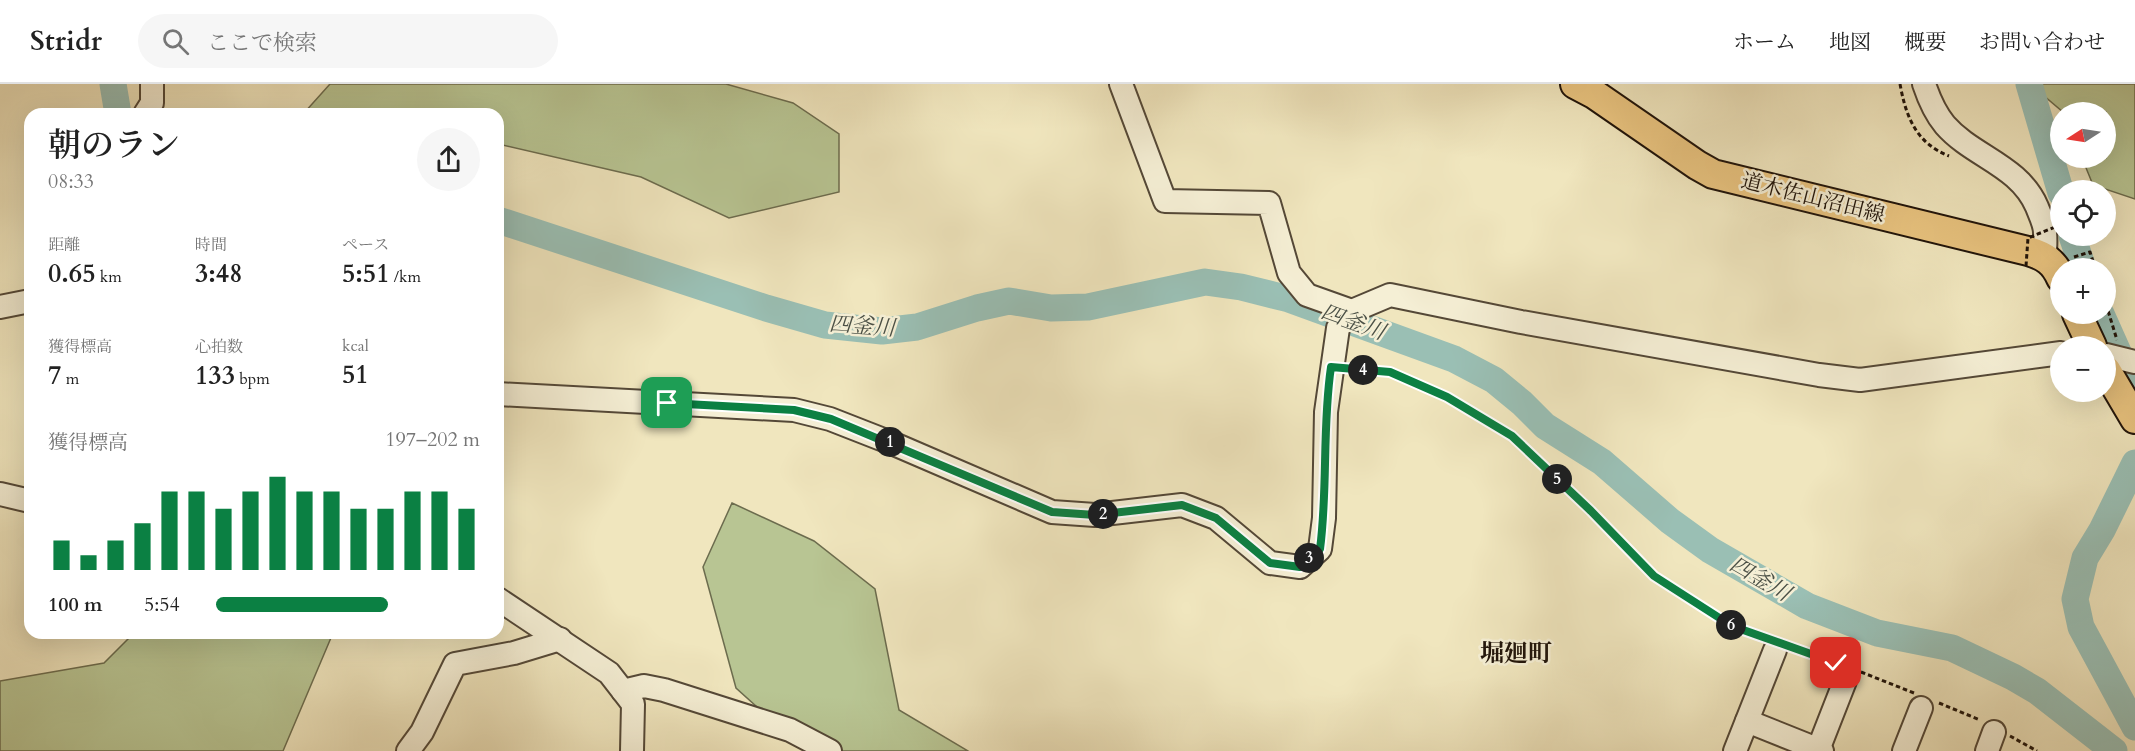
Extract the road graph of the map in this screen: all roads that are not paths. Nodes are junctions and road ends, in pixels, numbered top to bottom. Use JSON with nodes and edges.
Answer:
{"nodes":[{"id":1,"x":152,"y":84,"type":"edge"},
{"id":2,"x":1121,"y":84,"type":"edge"},
{"id":3,"x":1575,"y":84,"type":"edge"},
{"id":4,"x":1924,"y":84,"type":"edge"},
{"id":5,"x":149,"y":108,"type":"edge"},
{"id":6,"x":2050,"y":259,"type":"edge"},
{"id":7,"x":2050,"y":265,"type":"edge"},
{"id":8,"x":24,"y":302,"type":"edge"},
{"id":9,"x":0,"y":307,"type":"edge"},
{"id":10,"x":1352,"y":311,"type":"junction"},
{"id":11,"x":2050,"y":354,"type":"edge"},
{"id":12,"x":2119,"y":361,"type":"edge"},
{"id":13,"x":504,"y":394,"type":"edge"},
{"id":14,"x":2135,"y":419,"type":"edge"},
{"id":15,"x":0,"y":494,"type":"edge"},
{"id":16,"x":24,"y":500,"type":"edge"},
{"id":17,"x":504,"y":603,"type":"edge"},
{"id":18,"x":560,"y":639,"type":"junction"},
{"id":19,"x":1779,"y":645,"type":"road end"},
{"id":20,"x":1847,"y":672,"type":"road end"},
{"id":21,"x":623,"y":691,"type":"junction"},
{"id":22,"x":1923,"y":701,"type":"road end"},
{"id":23,"x":1747,"y":721,"type":"junction"},
{"id":24,"x":1820,"y":750,"type":"edge"},
{"id":25,"x":408,"y":751,"type":"edge"},
{"id":26,"x":632,"y":751,"type":"edge"},
{"id":27,"x":830,"y":751,"type":"edge"},
{"id":28,"x":1736,"y":751,"type":"edge"},
{"id":29,"x":1904,"y":751,"type":"edge"}],
"edges":[{"from":1,"to":5,"type":"street"},
{"from":2,"to":10,"type":"street"},
{"from":3,"to":7,"type":"main road","name":"道木佐山沼田線"},
{"from":4,"to":6,"type":"street"},
{"from":8,"to":9,"type":"street"},
{"from":10,"to":11,"type":"street"},
{"from":10,"to":13,"type":"street"},
{"from":12,"to":14,"type":"main road"},
{"from":15,"to":16,"type":"street"},
{"from":17,"to":18,"type":"street"},
{"from":18,"to":21,"type":"street"},
{"from":18,"to":25,"type":"street"},
{"from":19,"to":23,"type":"street"},
{"from":20,"to":24,"type":"street"},
{"from":21,"to":26,"type":"street"},
{"from":21,"to":27,"type":"street"},
{"from":22,"to":29,"type":"street"},
{"from":23,"to":24,"type":"street"},
{"from":23,"to":28,"type":"street"}]}
